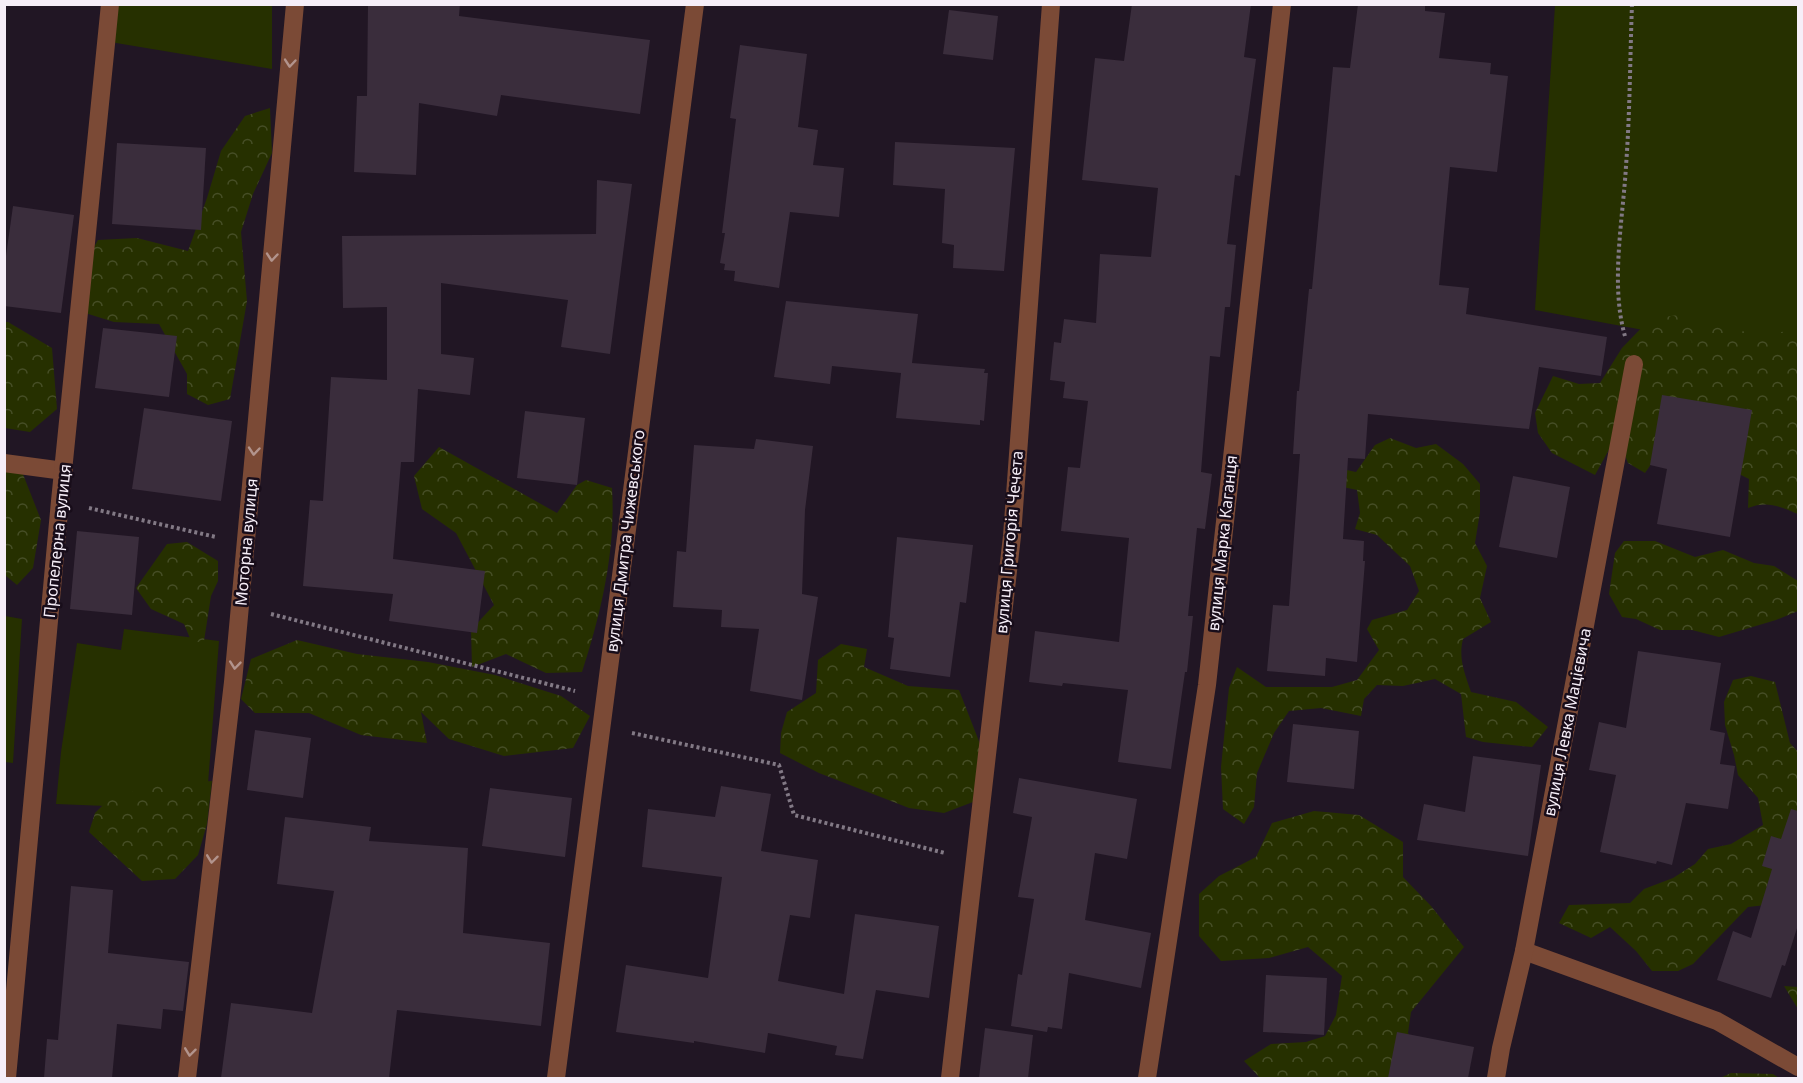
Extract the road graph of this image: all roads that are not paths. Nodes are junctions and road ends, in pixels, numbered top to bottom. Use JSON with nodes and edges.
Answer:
{"nodes":[{"id":1,"x":110,"y":4,"type":"edge"},
{"id":2,"x":295,"y":4,"type":"edge"},
{"id":3,"x":694,"y":4,"type":"edge"},
{"id":4,"x":1052,"y":4,"type":"edge"},
{"id":5,"x":1282,"y":4,"type":"edge"},
{"id":6,"x":1634,"y":364,"type":"road end"},
{"id":7,"x":4,"y":463,"type":"edge"},
{"id":8,"x":64,"y":471,"type":"junction"},
{"id":9,"x":1524,"y":951,"type":"junction"},
{"id":10,"x":1798,"y":1067,"type":"edge"},
{"id":11,"x":7,"y":1078,"type":"edge"},
{"id":12,"x":187,"y":1078,"type":"edge"},
{"id":13,"x":556,"y":1078,"type":"edge"},
{"id":14,"x":950,"y":1078,"type":"edge"},
{"id":15,"x":1147,"y":1078,"type":"edge"},
{"id":16,"x":1497,"y":1078,"type":"edge"}],
"edges":[{"from":1,"to":8,"type":"street","name":"Пропелерна вулиця"},
{"from":2,"to":12,"type":"street","name":"Моторна вулиця","one_way":true},
{"from":3,"to":13,"type":"street","name":"вулиця Дмитра Чижевського"},
{"from":4,"to":14,"type":"street","name":"вулиця Григорія Чечета"},
{"from":5,"to":15,"type":"street","name":"вулиця Марка Каганця"},
{"from":6,"to":9,"type":"street","name":"вулиця Левка Мацієвича"},
{"from":7,"to":8,"type":"street"},
{"from":8,"to":11,"type":"street","name":"Пропелерна вулиця"},
{"from":9,"to":10,"type":"street"},
{"from":9,"to":16,"type":"street","name":"вулиця Левка Мацієвича"}]}
